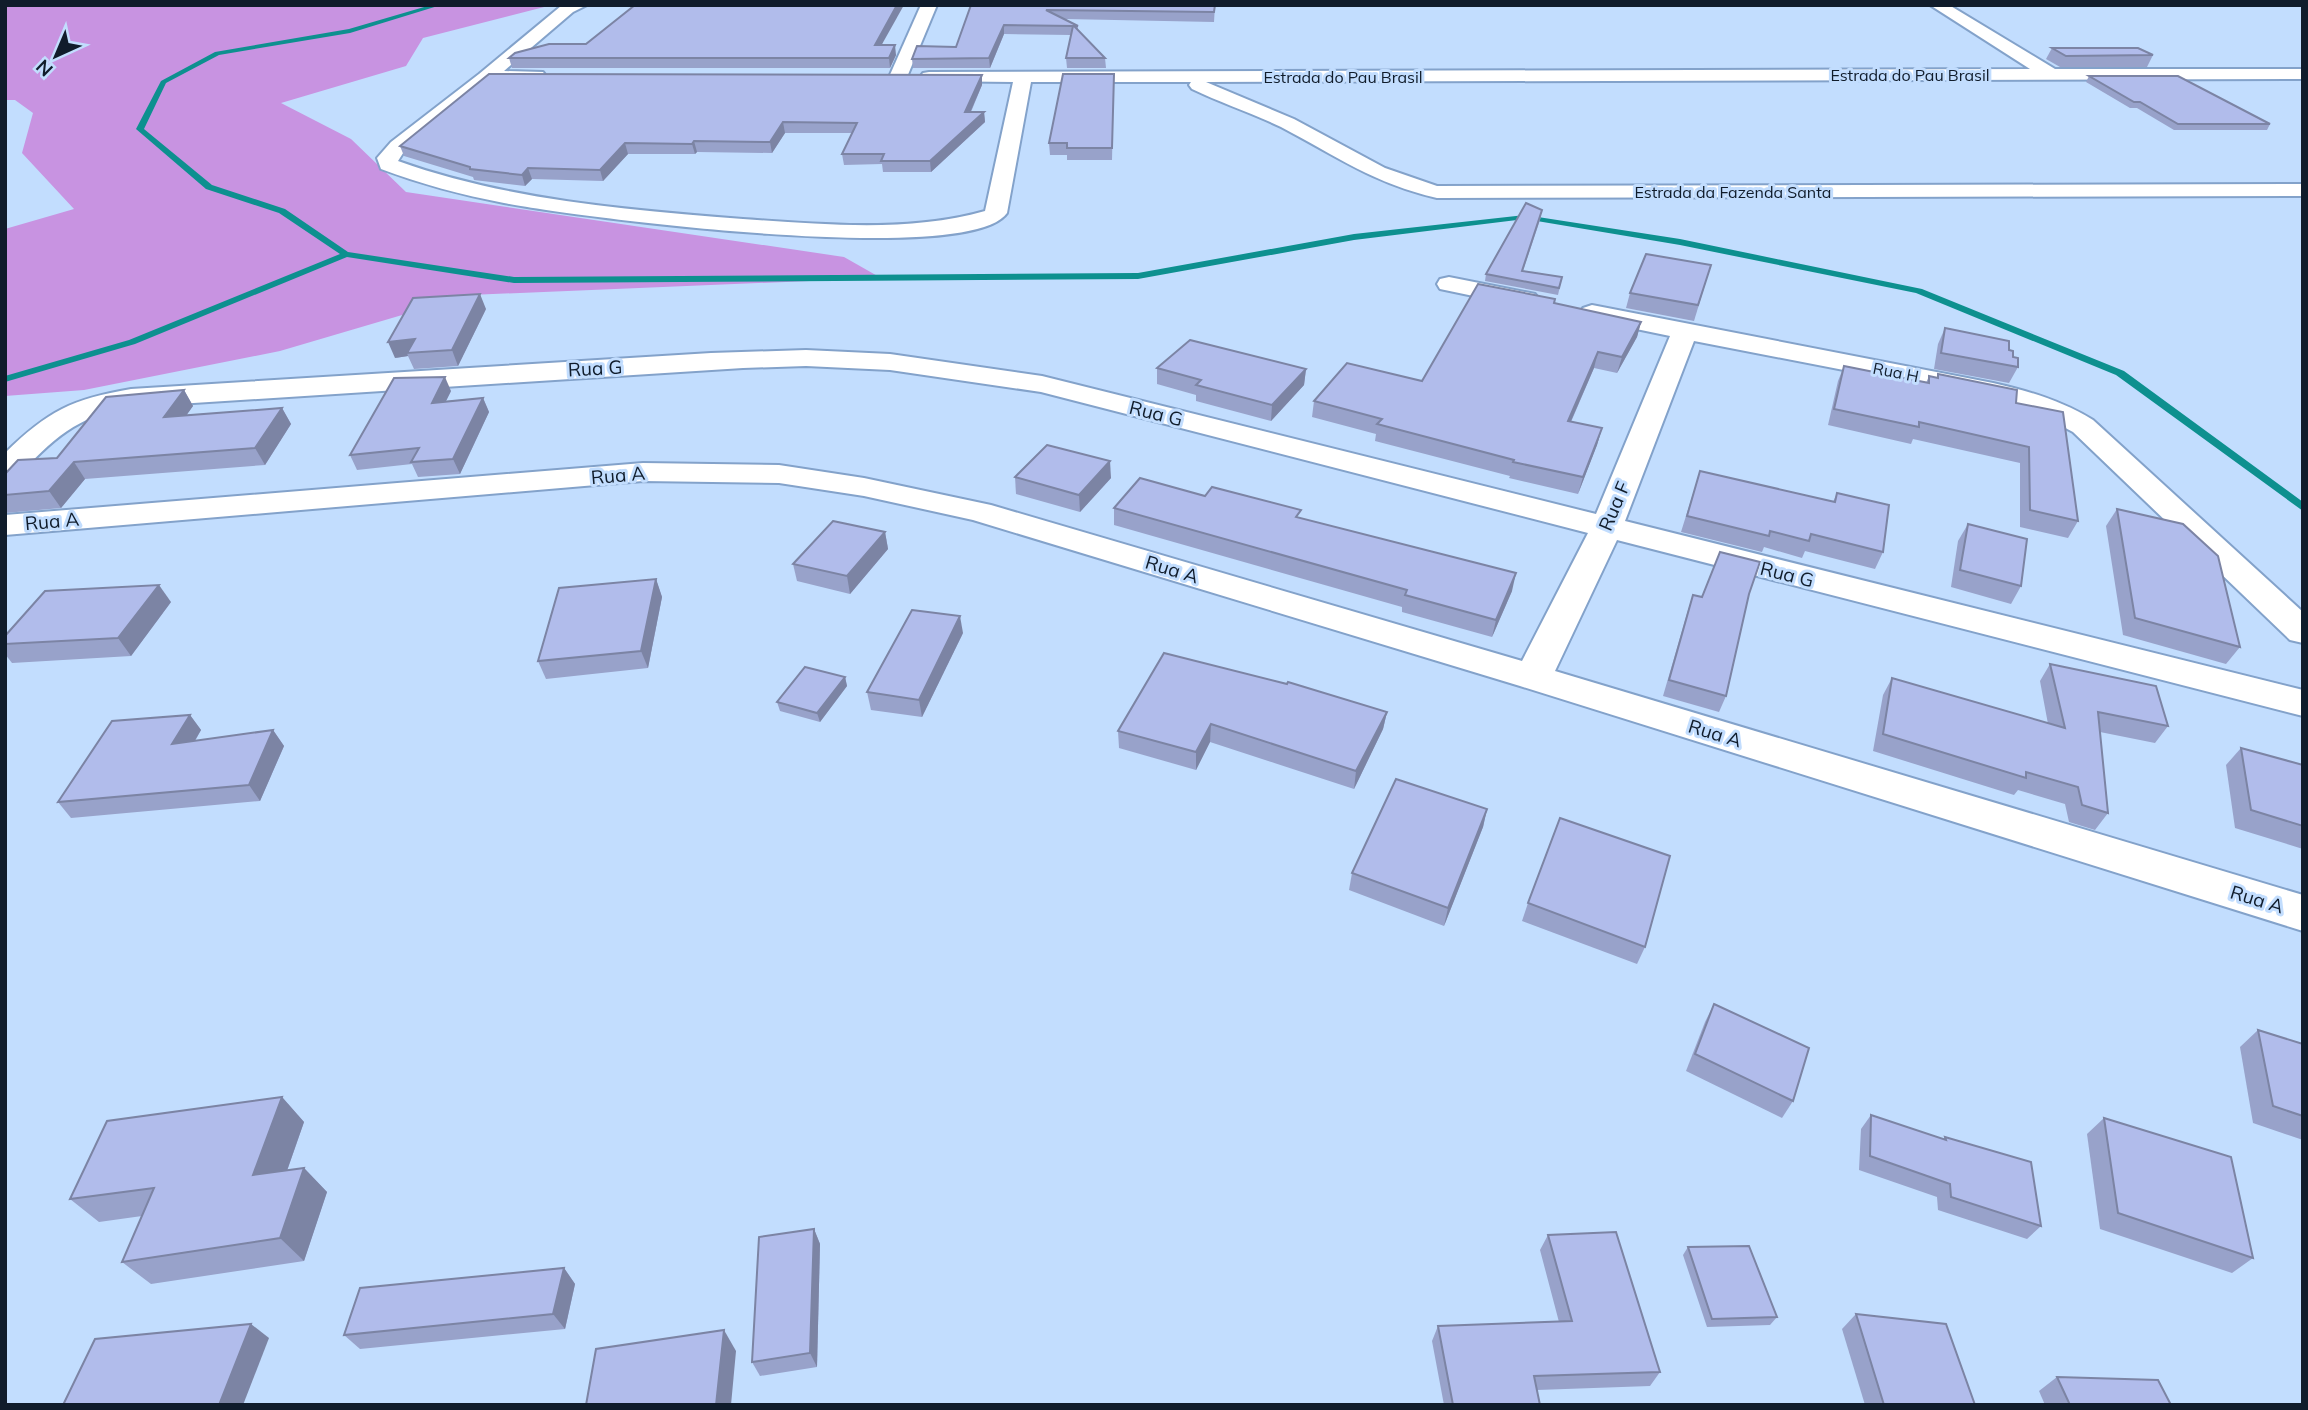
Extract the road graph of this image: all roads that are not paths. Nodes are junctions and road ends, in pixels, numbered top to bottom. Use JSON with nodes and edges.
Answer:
{"nodes":[{"id":1,"x":929,"y":5,"type":"edge"},
{"id":2,"x":1938,"y":5,"type":"edge"},
{"id":3,"x":573,"y":7,"type":"edge"},
{"id":4,"x":2050,"y":74,"type":"junction"},
{"id":5,"x":2303,"y":75,"type":"edge"},
{"id":6,"x":487,"y":76,"type":"junction"},
{"id":7,"x":556,"y":76,"type":"edge"},
{"id":8,"x":1023,"y":76,"type":"junction"},
{"id":9,"x":1199,"y":77,"type":"junction"},
{"id":10,"x":2303,"y":190,"type":"edge"},
{"id":11,"x":1449,"y":284,"type":"dead end"},
{"id":12,"x":1685,"y":331,"type":"junction"},
{"id":13,"x":5,"y":471,"type":"edge"},
{"id":14,"x":5,"y":525,"type":"edge"},
{"id":15,"x":1606,"y":529,"type":"junction"},
{"id":16,"x":2303,"y":632,"type":"edge"},
{"id":17,"x":1533,"y":677,"type":"junction"},
{"id":18,"x":2303,"y":703,"type":"edge"},
{"id":19,"x":2303,"y":913,"type":"edge"}],
"edges":[{"from":1,"to":8,"type":"street","name":"Estrada do Pau Brasil"},
{"from":2,"to":4,"type":"street"},
{"from":3,"to":6,"type":"street"},
{"from":4,"to":5,"type":"street","name":"Estrada do Pau Brasil"},
{"from":4,"to":9,"type":"street","name":"Estrada do Pau Brasil"},
{"from":6,"to":7,"type":"street"},
{"from":6,"to":8,"type":"street"},
{"from":8,"to":9,"type":"street","name":"Estrada do Pau Brasil"},
{"from":9,"to":10,"type":"street","name":"Estrada da Fazenda Santa"},
{"from":11,"to":12,"type":"street","name":"Rua H"},
{"from":12,"to":15,"type":"street","name":"Rua F"},
{"from":12,"to":16,"type":"street","name":"Rua H"},
{"from":13,"to":15,"type":"street","name":"Rua G"},
{"from":14,"to":17,"type":"street","name":"Rua A"},
{"from":15,"to":17,"type":"street","name":"Rua F"},
{"from":15,"to":18,"type":"street","name":"Rua G"},
{"from":17,"to":19,"type":"street","name":"Rua A"}]}
